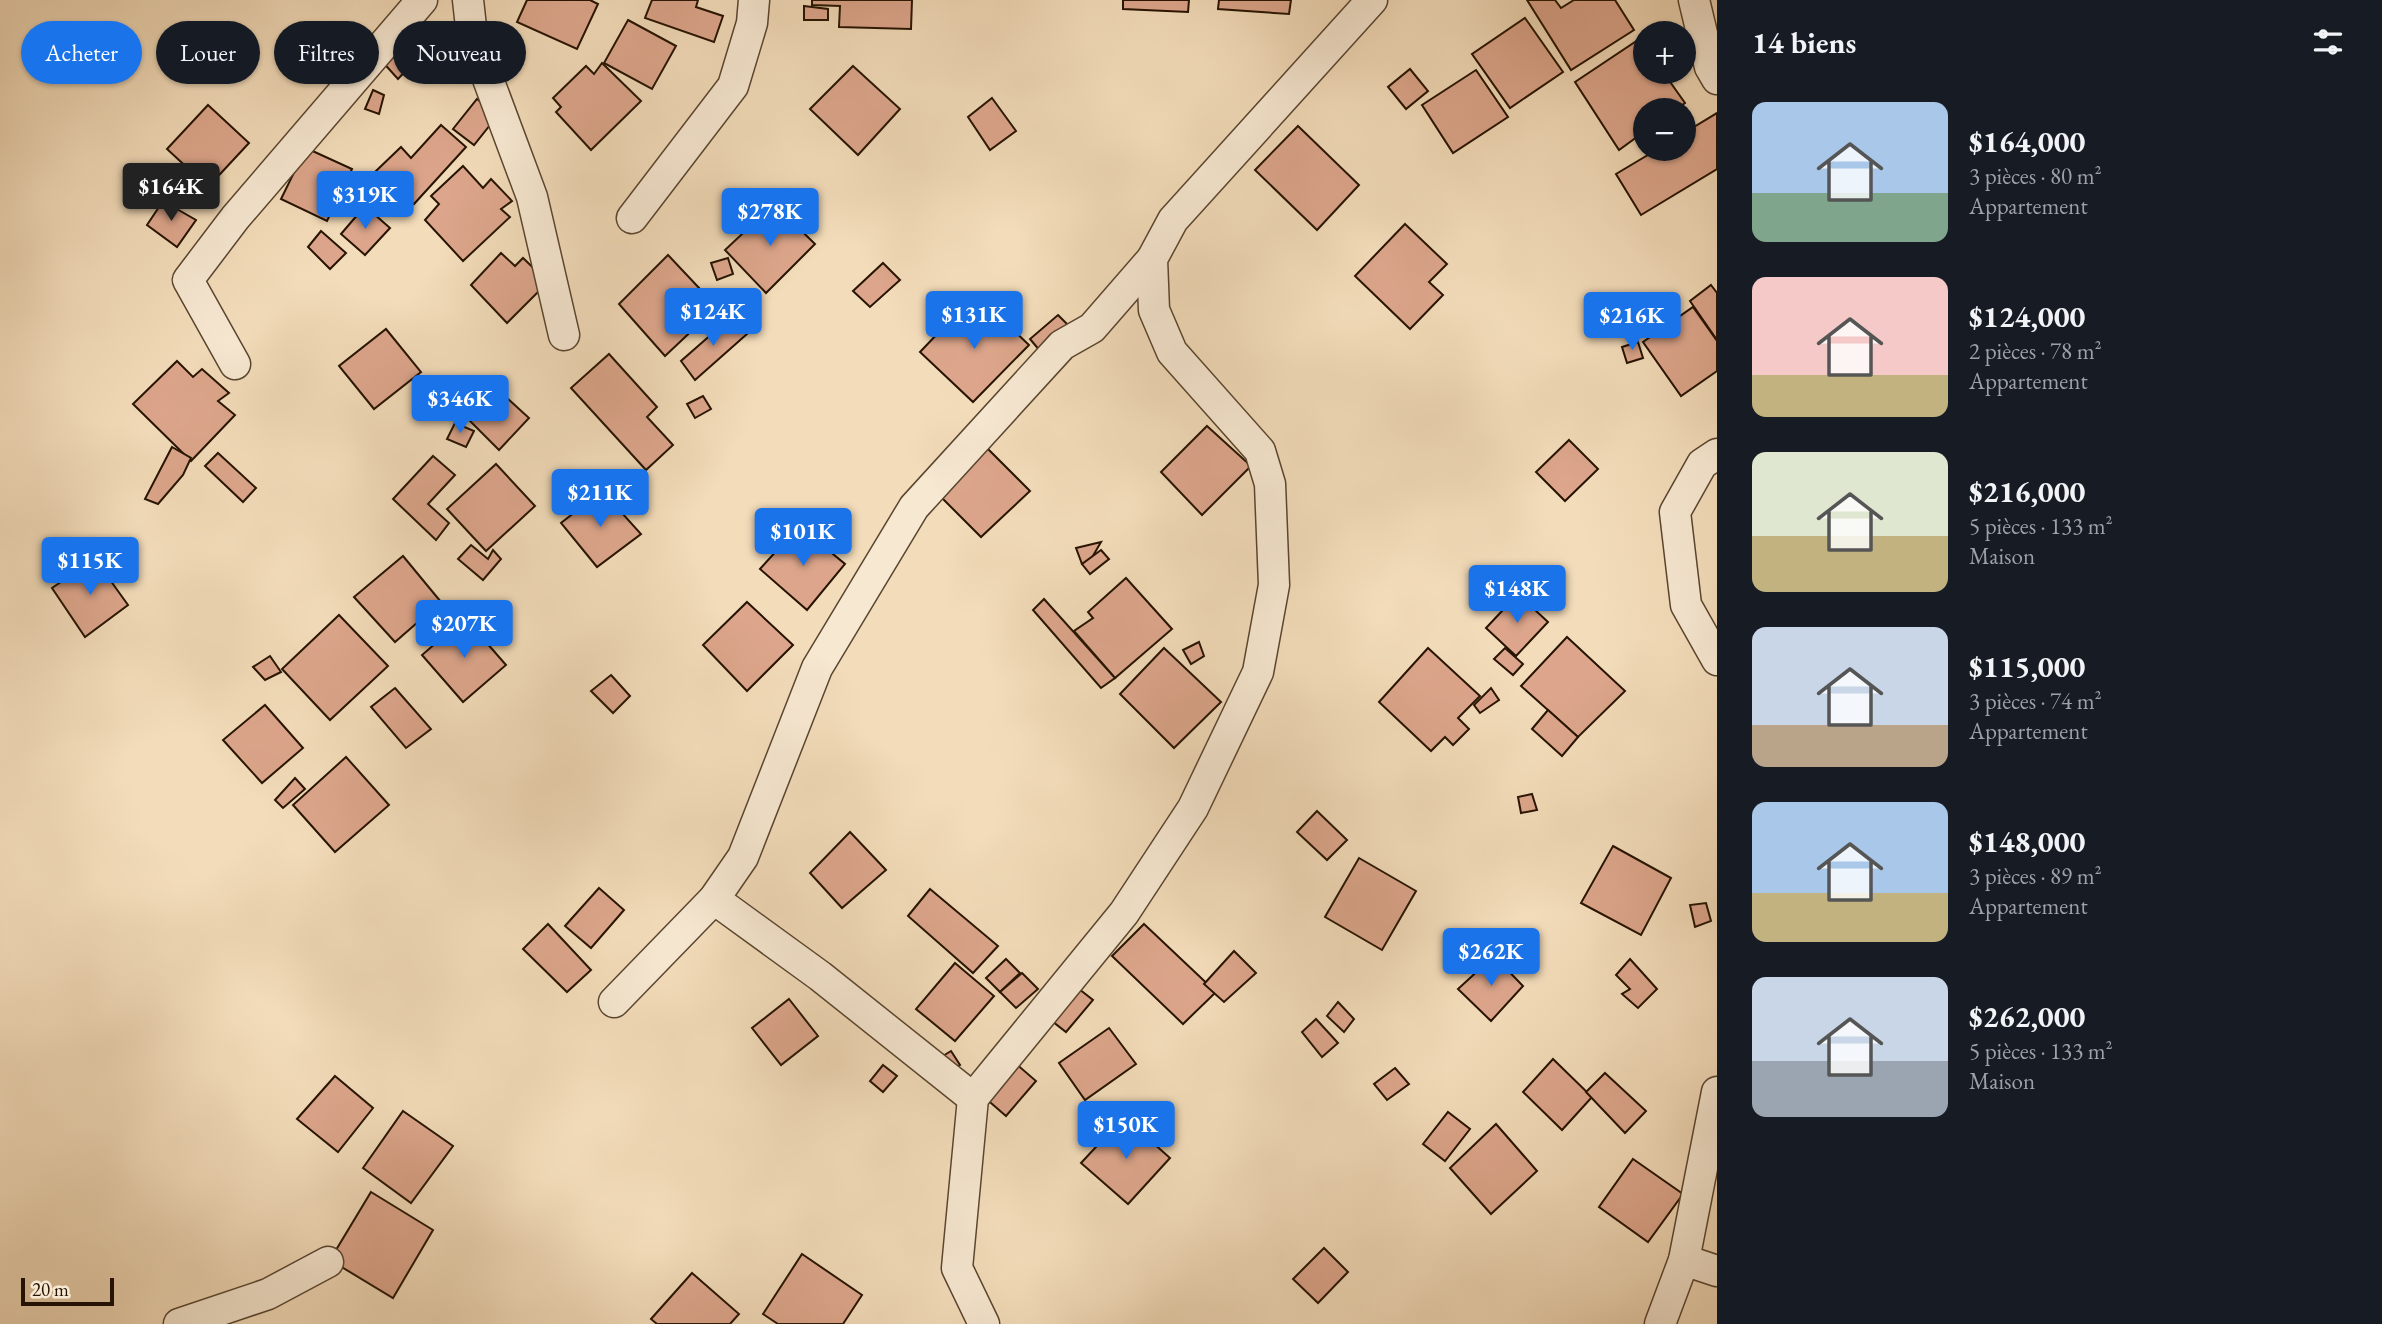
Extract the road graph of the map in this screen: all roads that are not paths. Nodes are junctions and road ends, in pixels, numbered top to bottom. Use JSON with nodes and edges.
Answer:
{"nodes":[{"id":1,"x":422,"y":0,"type":"edge"},
{"id":2,"x":468,"y":0,"type":"edge"},
{"id":3,"x":754,"y":0,"type":"edge"},
{"id":4,"x":1372,"y":0,"type":"edge"},
{"id":5,"x":1694,"y":0,"type":"edge"},
{"id":6,"x":1717,"y":79,"type":"edge"},
{"id":7,"x":632,"y":218,"type":"dead end"},
{"id":8,"x":1152,"y":259,"type":"junction"},
{"id":9,"x":564,"y":335,"type":"dead end"},
{"id":10,"x":235,"y":364,"type":"dead end"},
{"id":11,"x":1717,"y":454,"type":"edge"},
{"id":12,"x":1717,"y":660,"type":"edge"},
{"id":13,"x":714,"y":899,"type":"junction"},
{"id":14,"x":614,"y":1002,"type":"dead end"},
{"id":15,"x":1717,"y":1092,"type":"edge"},
{"id":16,"x":973,"y":1098,"type":"junction"},
{"id":17,"x":1684,"y":1260,"type":"junction"},
{"id":18,"x":328,"y":1262,"type":"dead end"},
{"id":19,"x":1717,"y":1271,"type":"edge"},
{"id":20,"x":179,"y":1324,"type":"edge"},
{"id":21,"x":984,"y":1324,"type":"edge"},
{"id":22,"x":1660,"y":1324,"type":"edge"}],
"edges":[{"from":1,"to":10,"type":"street"},
{"from":2,"to":9,"type":"street"},
{"from":3,"to":7,"type":"street"},
{"from":4,"to":8,"type":"street"},
{"from":5,"to":6,"type":"street"},
{"from":8,"to":13,"type":"street"},
{"from":8,"to":16,"type":"street"},
{"from":11,"to":12,"type":"street"},
{"from":13,"to":14,"type":"street"},
{"from":13,"to":16,"type":"street"},
{"from":15,"to":17,"type":"street"},
{"from":16,"to":21,"type":"street"},
{"from":17,"to":19,"type":"street"},
{"from":17,"to":22,"type":"street"},
{"from":18,"to":20,"type":"street"}]}
